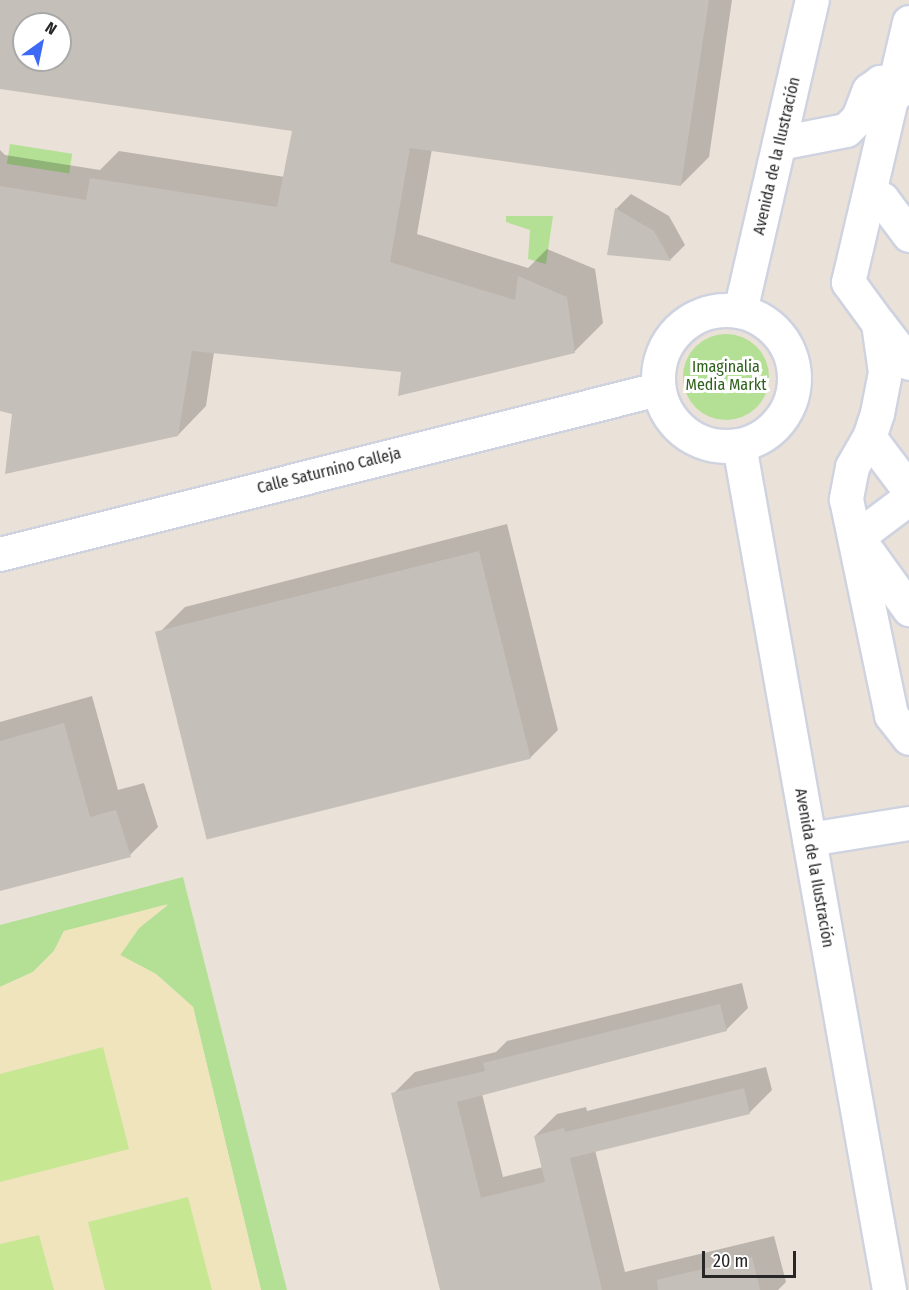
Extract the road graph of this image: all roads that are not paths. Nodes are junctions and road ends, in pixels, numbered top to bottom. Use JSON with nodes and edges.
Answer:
{"nodes":[{"id":1,"x":812,"y":0,"type":"edge"},
{"id":2,"x":909,"y":22,"type":"edge"},
{"id":3,"x":901,"y":96,"type":"edge"},
{"id":4,"x":779,"y":143,"type":"junction"},
{"id":5,"x":868,"y":194,"type":"junction"},
{"id":6,"x":909,"y":235,"type":"edge"},
{"id":7,"x":740,"y":311,"type":"junction"},
{"id":8,"x":878,"y":323,"type":"junction"},
{"id":9,"x":909,"y":363,"type":"edge"},
{"id":10,"x":658,"y":389,"type":"junction"},
{"id":11,"x":869,"y":437,"type":"junction"},
{"id":12,"x":738,"y":446,"type":"junction"},
{"id":13,"x":909,"y":490,"type":"edge"},
{"id":14,"x":909,"y":498,"type":"edge"},
{"id":15,"x":856,"y":537,"type":"junction"},
{"id":16,"x":0,"y":554,"type":"edge"},
{"id":17,"x":909,"y":609,"type":"edge"},
{"id":18,"x":909,"y":738,"type":"edge"},
{"id":19,"x":909,"y":823,"type":"edge"},
{"id":20,"x":809,"y":839,"type":"junction"},
{"id":21,"x":889,"y":1290,"type":"edge"}],
"edges":[{"from":1,"to":4,"type":"street","name":"Avenida de la Ilustración"},
{"from":2,"to":3,"type":"street"},
{"from":3,"to":4,"type":"street"},
{"from":3,"to":5,"type":"street"},
{"from":4,"to":7,"type":"street","name":"Avenida de la Ilustración"},
{"from":5,"to":6,"type":"street"},
{"from":5,"to":8,"type":"street"},
{"from":7,"to":10,"type":"street"},
{"from":7,"to":12,"type":"street"},
{"from":8,"to":9,"type":"street"},
{"from":8,"to":11,"type":"street"},
{"from":10,"to":12,"type":"street"},
{"from":10,"to":16,"type":"street","name":"Calle Saturnino Calleja"},
{"from":11,"to":13,"type":"street"},
{"from":11,"to":15,"type":"street"},
{"from":12,"to":20,"type":"street","name":"Avenida de la Ilustración"},
{"from":14,"to":15,"type":"street"},
{"from":15,"to":17,"type":"street"},
{"from":15,"to":18,"type":"street"},
{"from":19,"to":20,"type":"street"},
{"from":20,"to":21,"type":"street","name":"Avenida de la Ilustración"}]}
